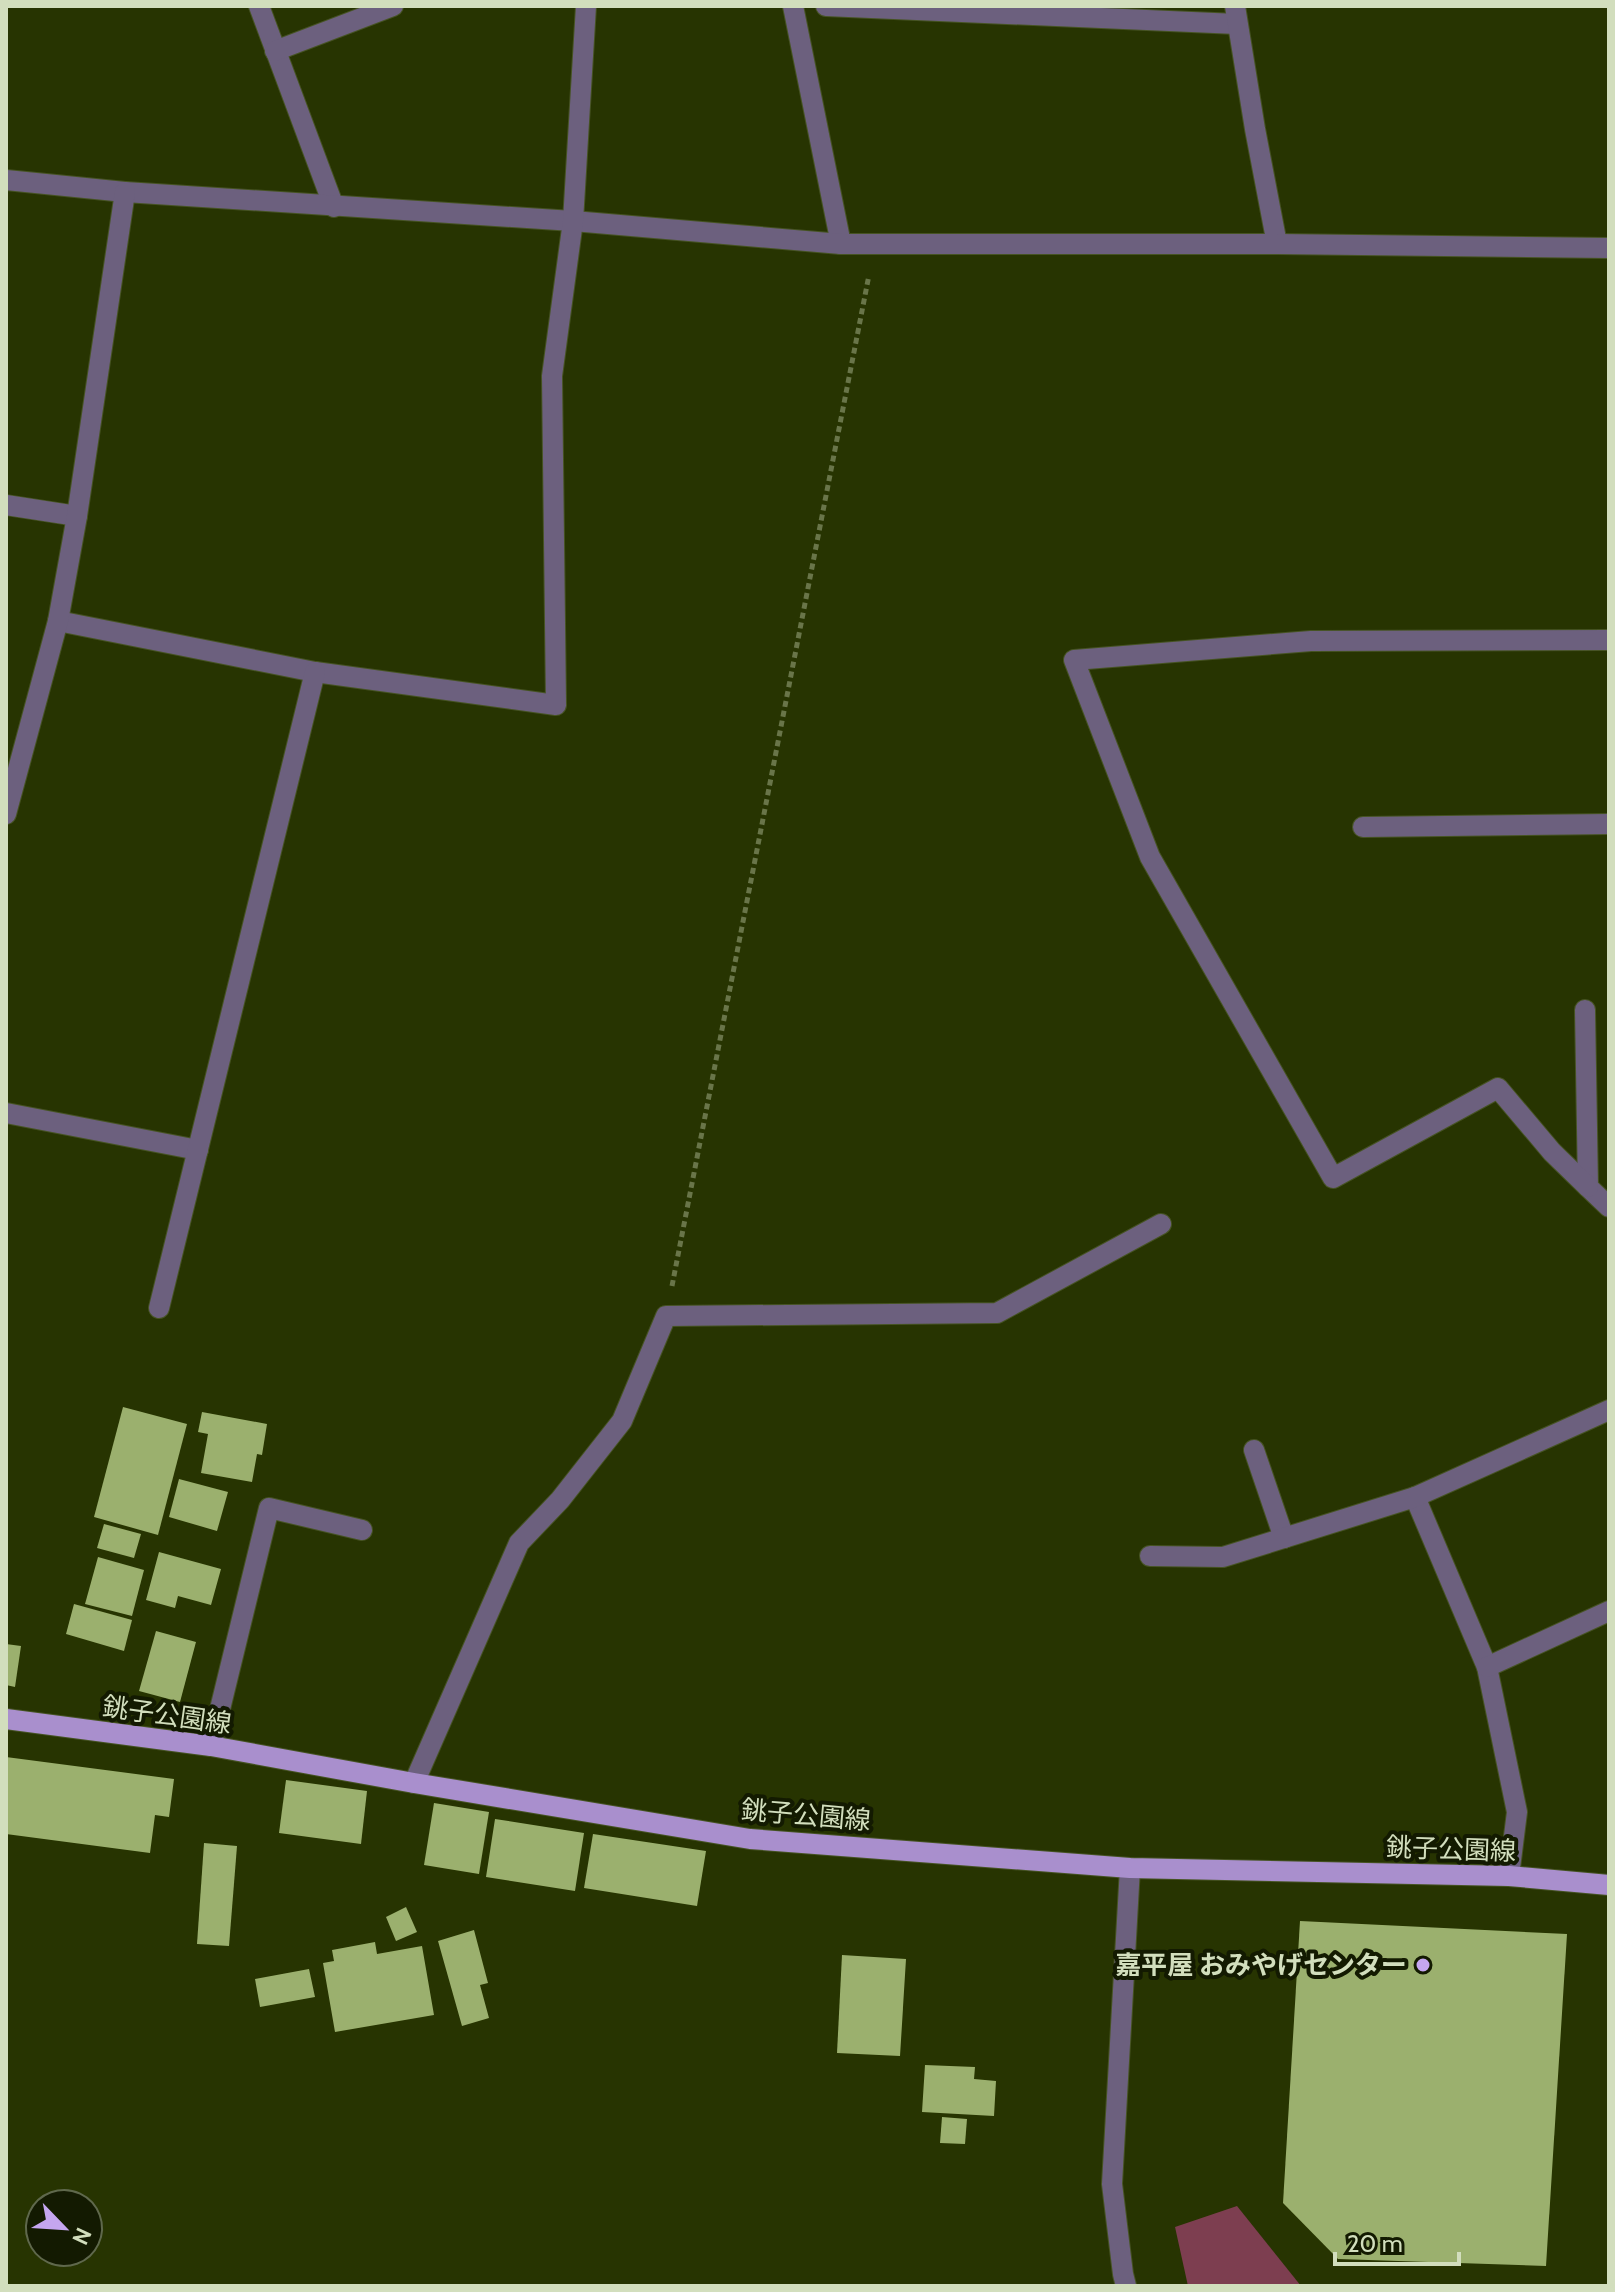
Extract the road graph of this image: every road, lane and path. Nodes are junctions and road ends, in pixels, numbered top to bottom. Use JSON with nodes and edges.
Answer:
{"nodes":[{"id":1,"x":259,"y":6,"type":"edge"},
{"id":2,"x":393,"y":6,"type":"edge"},
{"id":3,"x":586,"y":6,"type":"edge"},
{"id":4,"x":793,"y":6,"type":"edge"},
{"id":5,"x":826,"y":6,"type":"edge"},
{"id":6,"x":1236,"y":15,"type":"edge"},
{"id":7,"x":275,"y":51,"type":"junction"},
{"id":8,"x":6,"y":180,"type":"edge"},
{"id":9,"x":125,"y":192,"type":"junction"},
{"id":10,"x":334,"y":207,"type":"junction"},
{"id":11,"x":573,"y":221,"type":"junction"},
{"id":12,"x":876,"y":243,"type":"junction"},
{"id":13,"x":841,"y":244,"type":"junction"},
{"id":14,"x":1277,"y":244,"type":"junction"},
{"id":15,"x":1609,"y":248,"type":"edge"},
{"id":16,"x":6,"y":505,"type":"edge"},
{"id":17,"x":77,"y":516,"type":"junction"},
{"id":18,"x":58,"y":621,"type":"junction"},
{"id":19,"x":1609,"y":640,"type":"edge"},
{"id":20,"x":315,"y":672,"type":"junction"},
{"id":21,"x":6,"y":814,"type":"edge"},
{"id":22,"x":1609,"y":824,"type":"edge"},
{"id":23,"x":1363,"y":827,"type":"dead end"},
{"id":24,"x":1585,"y":1010,"type":"dead end"},
{"id":25,"x":6,"y":1113,"type":"edge"},
{"id":26,"x":198,"y":1150,"type":"junction"},
{"id":27,"x":1588,"y":1187,"type":"junction"},
{"id":28,"x":1609,"y":1207,"type":"edge"},
{"id":29,"x":1161,"y":1224,"type":"dead end"},
{"id":30,"x":159,"y":1308,"type":"dead end"},
{"id":31,"x":666,"y":1316,"type":"junction"},
{"id":32,"x":1609,"y":1410,"type":"edge"},
{"id":33,"x":1254,"y":1450,"type":"dead end"},
{"id":34,"x":1415,"y":1497,"type":"junction"},
{"id":35,"x":362,"y":1530,"type":"dead end"},
{"id":36,"x":1284,"y":1538,"type":"junction"},
{"id":37,"x":1150,"y":1556,"type":"dead end"},
{"id":38,"x":1609,"y":1611,"type":"edge"},
{"id":39,"x":1487,"y":1667,"type":"junction"},
{"id":40,"x":6,"y":1719,"type":"edge"},
{"id":41,"x":211,"y":1746,"type":"junction"},
{"id":42,"x":414,"y":1783,"type":"junction"},
{"id":43,"x":1130,"y":1868,"type":"junction"},
{"id":44,"x":1509,"y":1876,"type":"junction"},
{"id":45,"x":1609,"y":1885,"type":"edge"},
{"id":46,"x":1126,"y":2286,"type":"edge"}],
"edges":[{"from":1,"to":7,"type":"street"},
{"from":2,"to":7,"type":"street"},
{"from":3,"to":11,"type":"street"},
{"from":4,"to":13,"type":"street"},
{"from":5,"to":6,"type":"street"},
{"from":6,"to":14,"type":"street"},
{"from":7,"to":10,"type":"street"},
{"from":8,"to":9,"type":"street"},
{"from":9,"to":10,"type":"street"},
{"from":9,"to":17,"type":"street"},
{"from":10,"to":11,"type":"street"},
{"from":11,"to":13,"type":"street"},
{"from":11,"to":20,"type":"street"},
{"from":12,"to":13,"type":"street"},
{"from":12,"to":14,"type":"street"},
{"from":12,"to":31,"type":"path"},
{"from":14,"to":15,"type":"street"},
{"from":16,"to":17,"type":"street"},
{"from":17,"to":18,"type":"street"},
{"from":18,"to":20,"type":"street"},
{"from":18,"to":21,"type":"street"},
{"from":19,"to":27,"type":"street"},
{"from":20,"to":26,"type":"street"},
{"from":22,"to":23,"type":"street"},
{"from":24,"to":27,"type":"street"},
{"from":25,"to":26,"type":"street"},
{"from":26,"to":30,"type":"street"},
{"from":27,"to":28,"type":"street"},
{"from":29,"to":31,"type":"street"},
{"from":31,"to":42,"type":"street"},
{"from":32,"to":34,"type":"street"},
{"from":33,"to":36,"type":"street"},
{"from":34,"to":36,"type":"street"},
{"from":34,"to":39,"type":"street"},
{"from":35,"to":41,"type":"street"},
{"from":36,"to":37,"type":"street"},
{"from":38,"to":39,"type":"street"},
{"from":39,"to":44,"type":"street"},
{"from":40,"to":41,"type":"main road","name":"銚子公園線"},
{"from":41,"to":42,"type":"main road","name":"銚子公園線"},
{"from":42,"to":43,"type":"main road","name":"銚子公園線"},
{"from":43,"to":44,"type":"main road","name":"銚子公園線"},
{"from":43,"to":46,"type":"street"},
{"from":44,"to":45,"type":"main road","name":"銚子公園線"}]}
